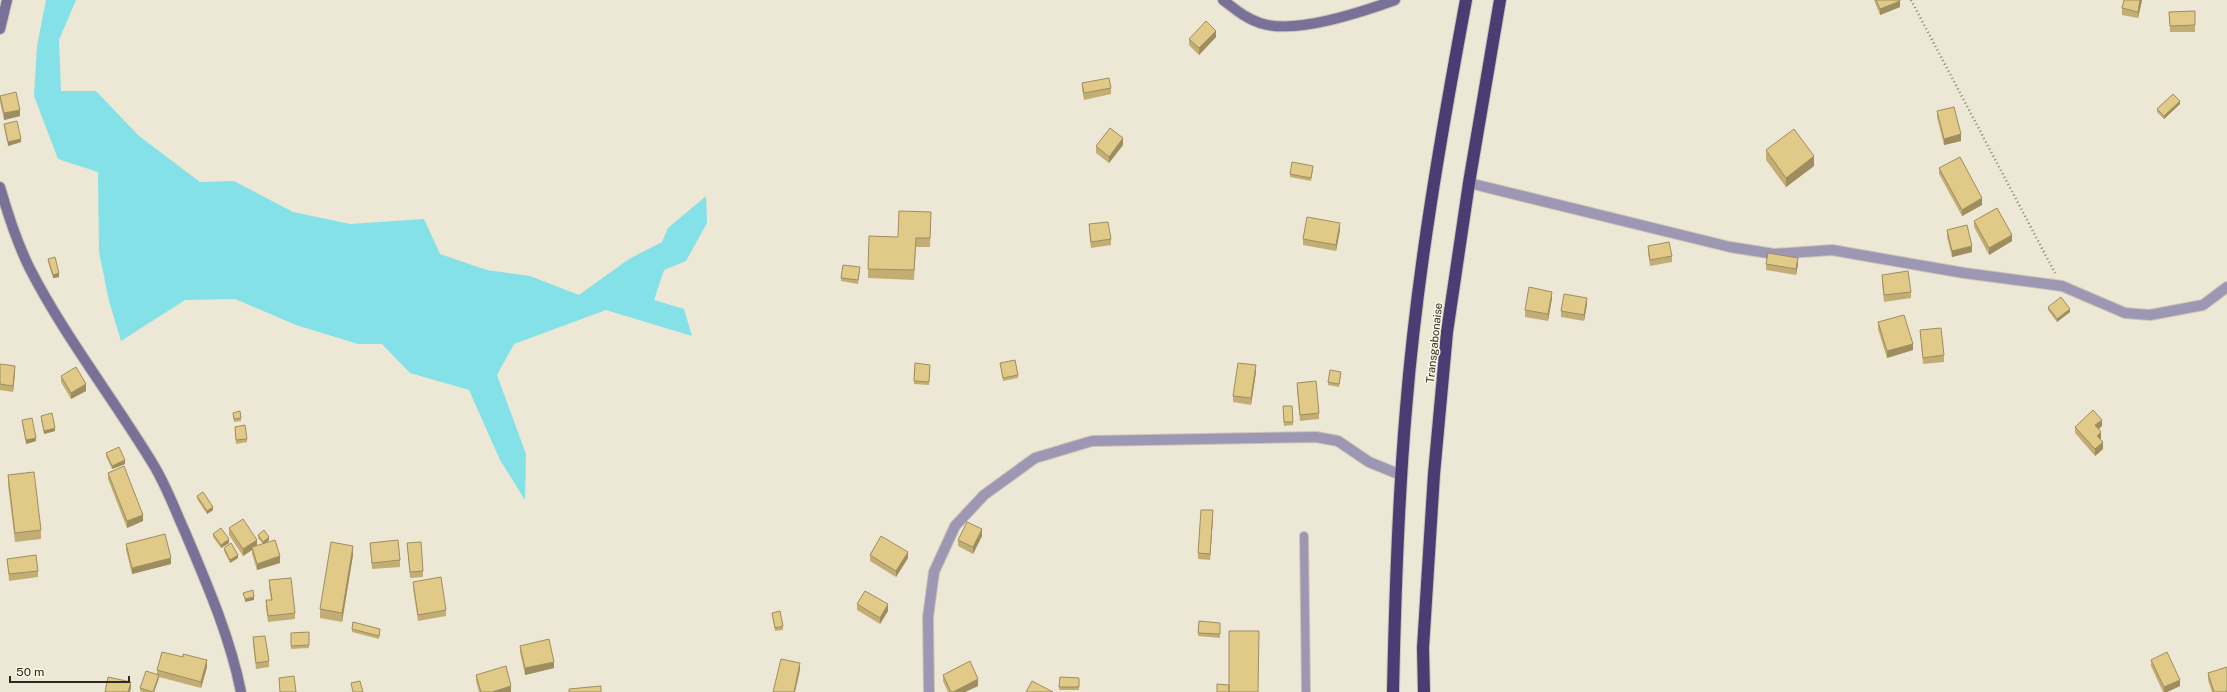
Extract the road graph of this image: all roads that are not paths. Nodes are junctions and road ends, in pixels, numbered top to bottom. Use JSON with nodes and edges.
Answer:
{"nodes":[{"id":1,"x":7,"y":0,"type":"edge"},
{"id":2,"x":1224,"y":0,"type":"edge"},
{"id":3,"x":1395,"y":0,"type":"edge"},
{"id":4,"x":1466,"y":0,"type":"edge"},
{"id":5,"x":1500,"y":0,"type":"edge"},
{"id":6,"x":0,"y":29,"type":"edge"},
{"id":7,"x":1469,"y":183,"type":"junction"},
{"id":8,"x":0,"y":187,"type":"edge"},
{"id":9,"x":2227,"y":287,"type":"edge"},
{"id":10,"x":1401,"y":475,"type":"junction"},
{"id":11,"x":1304,"y":536,"type":"dead end"},
{"id":12,"x":241,"y":692,"type":"edge"},
{"id":13,"x":929,"y":692,"type":"edge"},
{"id":14,"x":1306,"y":692,"type":"edge"},
{"id":15,"x":1393,"y":692,"type":"edge"},
{"id":16,"x":1424,"y":692,"type":"edge"}],
"edges":[{"from":1,"to":6,"type":"street"},
{"from":2,"to":3,"type":"street"},
{"from":4,"to":10,"type":"highway","name":"Transgabonaise"},
{"from":5,"to":7,"type":"highway","name":"Transgabonaise"},
{"from":7,"to":9,"type":"street"},
{"from":7,"to":16,"type":"highway","name":"Transgabonaise"},
{"from":8,"to":12,"type":"street"},
{"from":10,"to":13,"type":"street"},
{"from":10,"to":15,"type":"highway","name":"Transgabonaise"},
{"from":11,"to":14,"type":"lane"}]}
